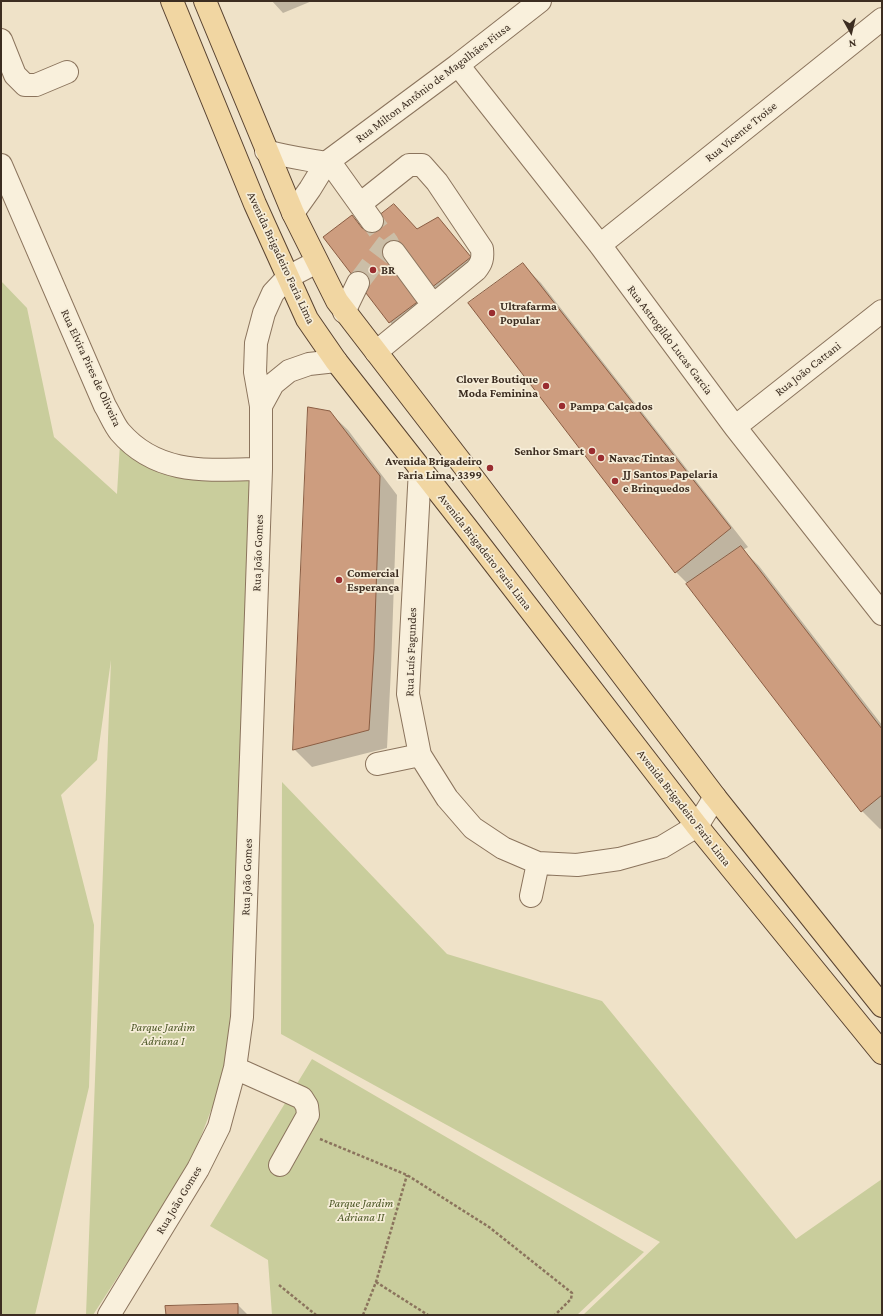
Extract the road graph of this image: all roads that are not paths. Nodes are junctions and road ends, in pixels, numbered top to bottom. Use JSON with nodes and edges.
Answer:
{"nodes":[{"id":1,"x":172,"y":1,"type":"edge"},
{"id":2,"x":205,"y":1,"type":"edge"},
{"id":3,"x":540,"y":1,"type":"edge"},
{"id":4,"x":882,"y":19,"type":"edge"},
{"id":5,"x":1,"y":40,"type":"edge"},
{"id":6,"x":458,"y":65,"type":"junction"},
{"id":7,"x":67,"y":72,"type":"dead end"},
{"id":8,"x":266,"y":151,"type":"junction"},
{"id":9,"x":327,"y":162,"type":"junction"},
{"id":10,"x":1,"y":165,"type":"edge"},
{"id":11,"x":292,"y":213,"type":"junction"},
{"id":12,"x":600,"y":245,"type":"junction"},
{"id":13,"x":394,"y":252,"type":"dead end"},
{"id":14,"x":316,"y":262,"type":"junction"},
{"id":15,"x":288,"y":277,"type":"junction"},
{"id":16,"x":358,"y":283,"type":"tunnel mouth"},
{"id":17,"x":434,"y":305,"type":"junction"},
{"id":18,"x":882,"y":311,"type":"edge"},
{"id":19,"x":344,"y":312,"type":"junction"},
{"id":20,"x":376,"y":352,"type":"junction"},
{"id":21,"x":336,"y":361,"type":"junction"},
{"id":22,"x":262,"y":406,"type":"junction"},
{"id":23,"x":735,"y":427,"type":"junction"},
{"id":24,"x":261,"y":469,"type":"junction"},
{"id":25,"x":420,"y":469,"type":"junction"},
{"id":26,"x":875,"y":591,"type":"edge"},
{"id":27,"x":882,"y":614,"type":"edge"},
{"id":28,"x":420,"y":755,"type":"junction"},
{"id":29,"x":377,"y":764,"type":"dead end"},
{"id":30,"x":715,"y":797,"type":"junction"},
{"id":31,"x":697,"y":826,"type":"junction"},
{"id":32,"x":538,"y":863,"type":"junction"},
{"id":33,"x":531,"y":896,"type":"dead end"},
{"id":34,"x":882,"y":1006,"type":"edge"},
{"id":35,"x":882,"y":1053,"type":"edge"},
{"id":36,"x":235,"y":1068,"type":"junction"},
{"id":37,"x":280,"y":1165,"type":"dead end"},
{"id":38,"x":109,"y":1315,"type":"edge"}],
"edges":[{"from":1,"to":15,"type":"main road","name":"Avenida Brigadeiro Faria Lima"},
{"from":2,"to":8,"type":"main road"},
{"from":3,"to":6,"type":"street","name":"Rua Milton Antônio de Magalhães Fiusa"},
{"from":4,"to":12,"type":"street","name":"Rua Vicente Troise"},
{"from":5,"to":7,"type":"street"},
{"from":6,"to":9,"type":"street","name":"Rua Milton Antônio de Magalhães Fiusa"},
{"from":6,"to":12,"type":"street","name":"Rua Astrogildo Lucas Garcia"},
{"from":8,"to":9,"type":"street"},
{"from":8,"to":11,"type":"main road"},
{"from":9,"to":11,"type":"street","name":"Rua Milton Antônio de Magalhães Fiusa"},
{"from":9,"to":17,"type":"street"},
{"from":10,"to":24,"type":"street","name":"Rua Elvira Pires de Oliveira"},
{"from":11,"to":14,"type":"main road"},
{"from":12,"to":23,"type":"street","name":"Rua Astrogildo Lucas Garcia"},
{"from":13,"to":17,"type":"street"},
{"from":14,"to":15,"type":"street","name":"Rua João Gomes"},
{"from":14,"to":19,"type":"main road"},
{"from":15,"to":21,"type":"main road","name":"Avenida Brigadeiro Faria Lima"},
{"from":15,"to":22,"type":"street","name":"Rua João Gomes"},
{"from":16,"to":19,"type":"street"},
{"from":17,"to":20,"type":"street"},
{"from":18,"to":23,"type":"street","name":"Rua João Cattani"},
{"from":19,"to":20,"type":"main road"},
{"from":20,"to":30,"type":"main road"},
{"from":21,"to":22,"type":"street","name":"Rua João Gomes"},
{"from":21,"to":25,"type":"main road","name":"Avenida Brigadeiro Faria Lima"},
{"from":22,"to":24,"type":"street","name":"Rua João Gomes"},
{"from":23,"to":26,"type":"street","name":"Rua Astrogildo Lucas Garcia"},
{"from":24,"to":36,"type":"street","name":"Rua João Gomes"},
{"from":25,"to":28,"type":"street","name":"Rua Luís Fagundes"},
{"from":25,"to":31,"type":"main road","name":"Avenida Brigadeiro Faria Lima"},
{"from":26,"to":27,"type":"street","name":"Rua Astrogildo Lucas Garcia"},
{"from":28,"to":29,"type":"street"},
{"from":28,"to":32,"type":"street","name":"Rua Luís Fagundes"},
{"from":30,"to":31,"type":"street","name":"Rua Luís Fagundes"},
{"from":30,"to":34,"type":"main road"},
{"from":31,"to":32,"type":"street","name":"Rua Luís Fagundes"},
{"from":31,"to":35,"type":"main road","name":"Avenida Brigadeiro Faria Lima"},
{"from":32,"to":33,"type":"street"},
{"from":36,"to":37,"type":"street"},
{"from":36,"to":38,"type":"street","name":"Rua João Gomes"}]}
